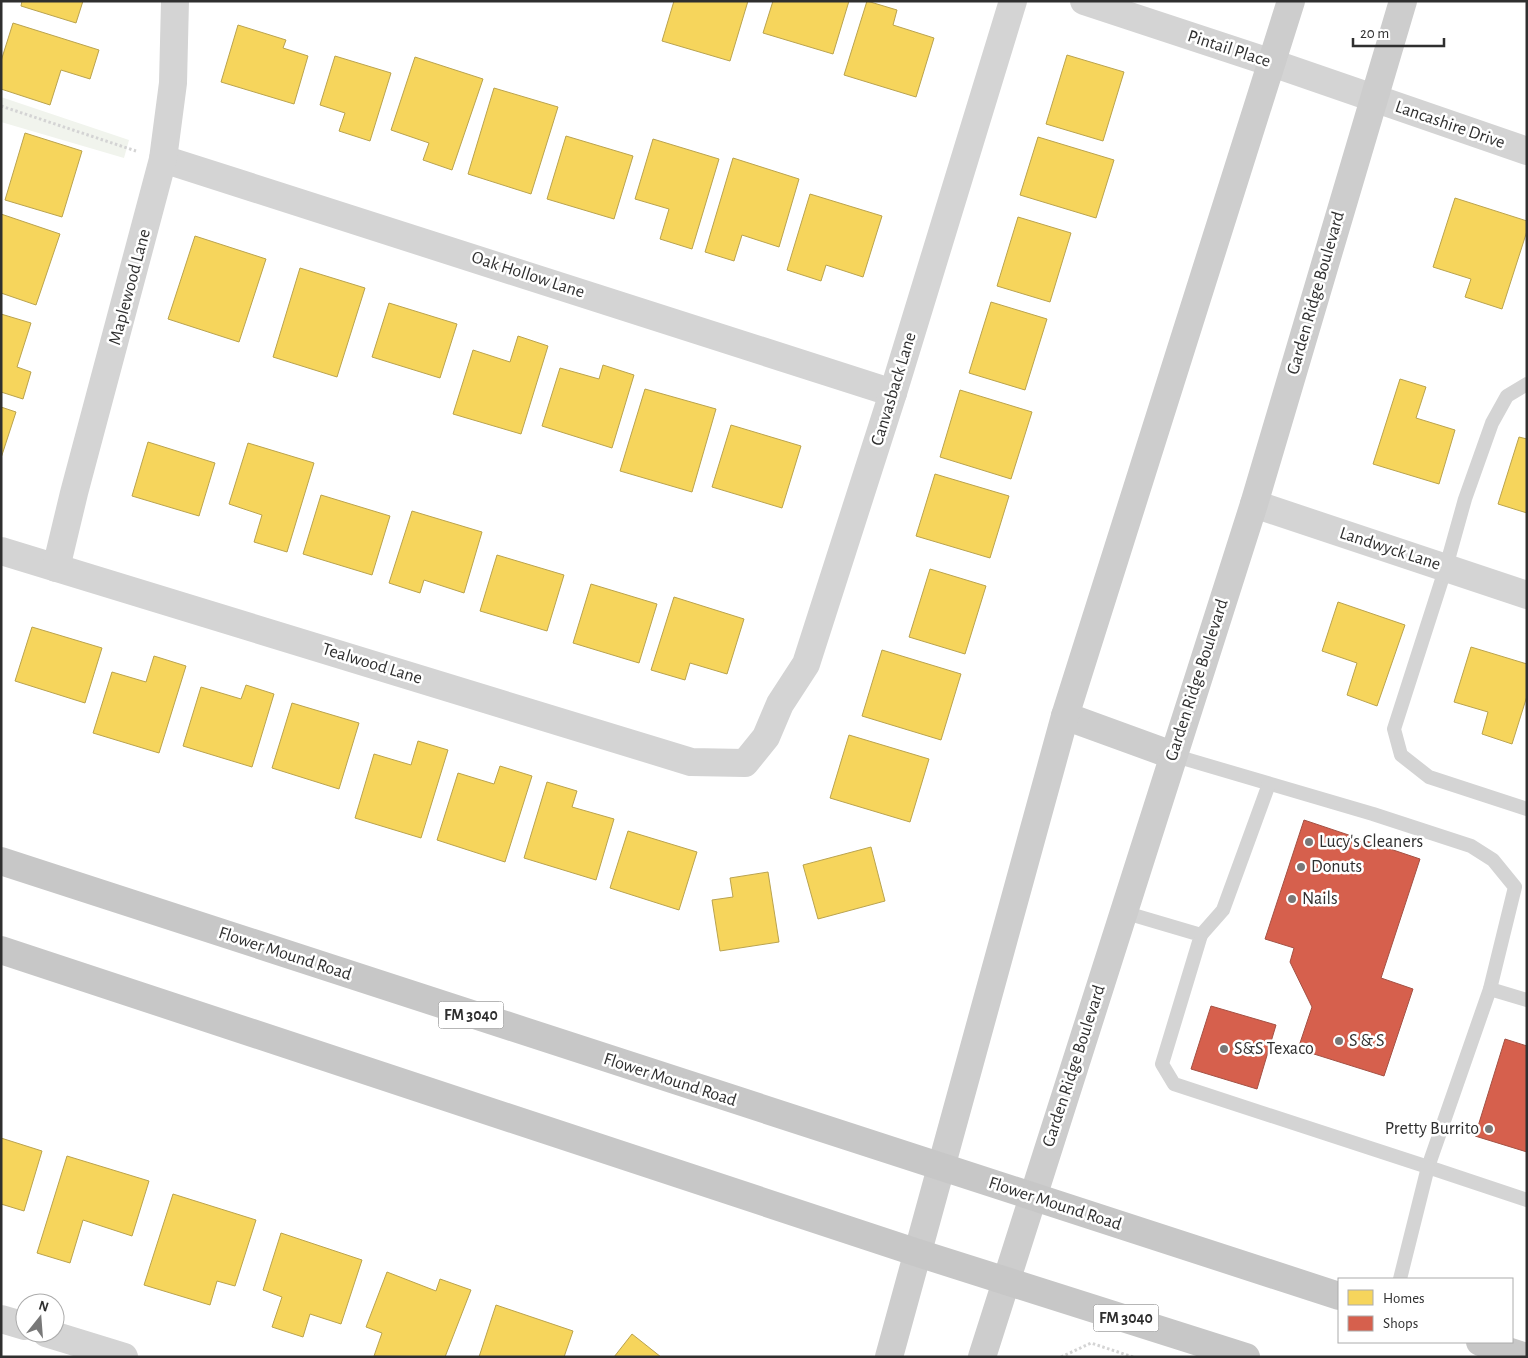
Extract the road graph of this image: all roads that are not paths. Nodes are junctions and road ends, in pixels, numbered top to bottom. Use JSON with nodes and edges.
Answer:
{"nodes":[{"id":1,"x":175,"y":1,"type":"edge"},
{"id":2,"x":1013,"y":1,"type":"edge"},
{"id":3,"x":1084,"y":1,"type":"edge"},
{"id":4,"x":1291,"y":1,"type":"edge"},
{"id":5,"x":1402,"y":1,"type":"edge"},
{"id":6,"x":1272,"y":62,"type":"junction"},
{"id":7,"x":1373,"y":99,"type":"junction"},
{"id":8,"x":1527,"y":151,"type":"edge"},
{"id":9,"x":163,"y":159,"type":"junction"},
{"id":10,"x":1527,"y":384,"type":"edge"},
{"id":11,"x":893,"y":393,"type":"junction"},
{"id":12,"x":1254,"y":504,"type":"junction"},
{"id":13,"x":1,"y":551,"type":"edge"},
{"id":14,"x":56,"y":568,"type":"junction"},
{"id":15,"x":1446,"y":568,"type":"junction"},
{"id":16,"x":1527,"y":594,"type":"edge"},
{"id":17,"x":1065,"y":716,"type":"junction"},
{"id":18,"x":1172,"y":755,"type":"junction"},
{"id":19,"x":744,"y":762,"type":"joint"},
{"id":20,"x":1269,"y":784,"type":"junction"},
{"id":21,"x":1527,"y":809,"type":"edge"},
{"id":22,"x":1,"y":861,"type":"edge"},
{"id":23,"x":1521,"y":889,"type":"edge"},
{"id":24,"x":1123,"y":912,"type":"junction"},
{"id":25,"x":1202,"y":935,"type":"junction"},
{"id":26,"x":1,"y":950,"type":"edge"},
{"id":27,"x":1490,"y":989,"type":"junction"},
{"id":28,"x":1527,"y":1000,"type":"edge"},
{"id":29,"x":1428,"y":1167,"type":"junction"},
{"id":30,"x":941,"y":1168,"type":"junction"},
{"id":31,"x":1033,"y":1197,"type":"junction"},
{"id":32,"x":1527,"y":1200,"type":"edge"},
{"id":33,"x":918,"y":1253,"type":"junction"},
{"id":34,"x":1400,"y":1278,"type":"edge"},
{"id":35,"x":1006,"y":1280,"type":"junction"},
{"id":36,"x":1338,"y":1296,"type":"edge"},
{"id":37,"x":1,"y":1319,"type":"edge"},
{"id":38,"x":15,"y":1323,"type":"edge"},
{"id":39,"x":65,"y":1339,"type":"edge"},
{"id":40,"x":1483,"y":1343,"type":"edge"},
{"id":41,"x":124,"y":1357,"type":"edge"},
{"id":42,"x":889,"y":1357,"type":"edge"},
{"id":43,"x":982,"y":1357,"type":"edge"},
{"id":44,"x":1246,"y":1357,"type":"edge"},
{"id":45,"x":1526,"y":1357,"type":"edge"}],
"edges":[{"from":1,"to":9,"type":"street","name":"Maplewood Lane"},
{"from":2,"to":11,"type":"street","name":"Canvasback Lane"},
{"from":3,"to":6,"type":"street","name":"Pintail Place"},
{"from":4,"to":6,"type":"main road"},
{"from":5,"to":7,"type":"main road","name":"Garden Ridge Boulevard"},
{"from":6,"to":7,"type":"street","name":"Pintail Place"},
{"from":6,"to":17,"type":"main road"},
{"from":7,"to":8,"type":"street","name":"Lancashire Drive"},
{"from":7,"to":12,"type":"main road","name":"Garden Ridge Boulevard"},
{"from":9,"to":11,"type":"street","name":"Oak Hollow Lane"},
{"from":9,"to":14,"type":"street","name":"Maplewood Lane"},
{"from":10,"to":15,"type":"lane"},
{"from":11,"to":19,"type":"street","name":"Canvasback Lane"},
{"from":12,"to":15,"type":"street","name":"Landwyck Lane"},
{"from":12,"to":18,"type":"main road","name":"Garden Ridge Boulevard"},
{"from":13,"to":14,"type":"street","name":"Tealwood Lane"},
{"from":14,"to":19,"type":"street","name":"Tealwood Lane"},
{"from":15,"to":16,"type":"street","name":"Landwyck Lane"},
{"from":15,"to":21,"type":"lane"},
{"from":17,"to":18,"type":"main road"},
{"from":17,"to":30,"type":"main road"},
{"from":18,"to":20,"type":"lane"},
{"from":18,"to":24,"type":"main road","name":"Garden Ridge Boulevard"},
{"from":20,"to":23,"type":"lane"},
{"from":20,"to":25,"type":"lane"},
{"from":22,"to":30,"type":"main road","name":"Flower Mound Road","number":"FM 3040"},
{"from":23,"to":27,"type":"lane"},
{"from":24,"to":25,"type":"lane"},
{"from":24,"to":31,"type":"main road","name":"Garden Ridge Boulevard"},
{"from":25,"to":29,"type":"lane"},
{"from":26,"to":33,"type":"main road","number":"FM 3040"},
{"from":27,"to":28,"type":"lane"},
{"from":27,"to":29,"type":"lane"},
{"from":29,"to":32,"type":"lane"},
{"from":29,"to":34,"type":"lane"},
{"from":30,"to":31,"type":"main road","name":"Flower Mound Road","number":"FM 3040"},
{"from":30,"to":33,"type":"main road"},
{"from":31,"to":35,"type":"main road","name":"Garden Ridge Boulevard"},
{"from":31,"to":36,"type":"main road","name":"Flower Mound Road","number":"FM 3040"},
{"from":33,"to":35,"type":"main road","number":"FM 3040"},
{"from":33,"to":42,"type":"main road"},
{"from":35,"to":43,"type":"main road","name":"Garden Ridge Boulevard"},
{"from":35,"to":44,"type":"main road","number":"FM 3040"},
{"from":37,"to":38,"type":"street"},
{"from":39,"to":41,"type":"street"},
{"from":40,"to":45,"type":"main road"}]}
